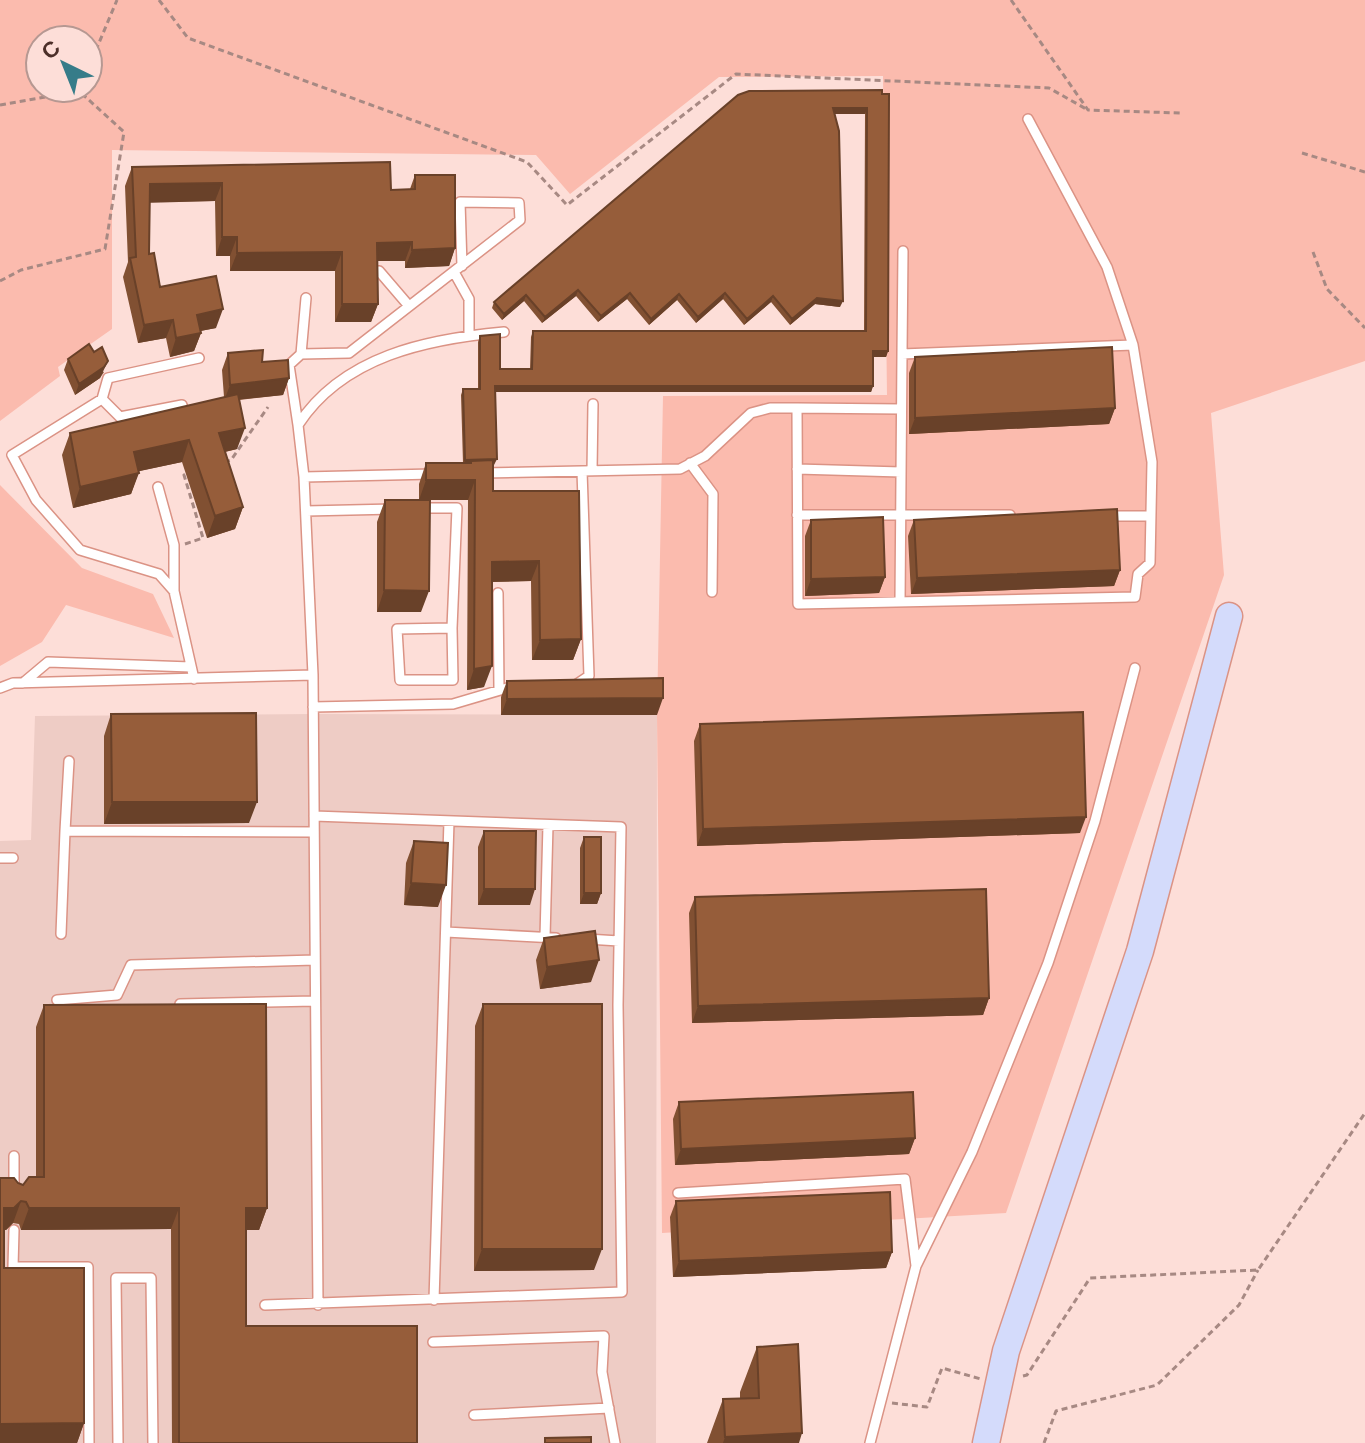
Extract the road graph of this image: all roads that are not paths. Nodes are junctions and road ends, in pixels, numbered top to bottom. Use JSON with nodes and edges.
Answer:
{"nodes":[{"id":1,"x":1028,"y":119,"type":"dead end"},
{"id":2,"x":903,"y":251,"type":"dead end"},
{"id":3,"x":458,"y":269,"type":"junction"},
{"id":4,"x":379,"y":271,"type":"edge"},
{"id":5,"x":306,"y":298,"type":"dead end"},
{"id":6,"x":409,"y":306,"type":"junction"},
{"id":7,"x":504,"y":332,"type":"dead end"},
{"id":8,"x":469,"y":336,"type":"junction"},
{"id":9,"x":1133,"y":345,"type":"junction"},
{"id":10,"x":301,"y":354,"type":"junction"},
{"id":11,"x":902,"y":354,"type":"junction"},
{"id":12,"x":199,"y":358,"type":"dead end"},
{"id":13,"x":102,"y":399,"type":"junction"},
{"id":14,"x":593,"y":404,"type":"dead end"},
{"id":15,"x":182,"y":405,"type":"edge"},
{"id":16,"x":797,"y":408,"type":"junction"},
{"id":17,"x":901,"y":409,"type":"junction"},
{"id":18,"x":298,"y":425,"type":"junction"},
{"id":19,"x":690,"y":463,"type":"junction"},
{"id":20,"x":797,"y":469,"type":"junction"},
{"id":21,"x":587,"y":471,"type":"junction"},
{"id":22,"x":901,"y":472,"type":"junction"},
{"id":23,"x":472,"y":473,"type":"edge"},
{"id":24,"x":441,"y":474,"type":"edge"},
{"id":25,"x":304,"y":477,"type":"junction"},
{"id":26,"x":158,"y":487,"type":"dead end"},
{"id":27,"x":306,"y":511,"type":"junction"},
{"id":28,"x":797,"y":515,"type":"junction"},
{"id":29,"x":899,"y":515,"type":"junction"},
{"id":30,"x":1025,"y":515,"type":"edge"},
{"id":31,"x":1103,"y":516,"type":"edge"},
{"id":32,"x":1150,"y":516,"type":"junction"},
{"id":33,"x":174,"y":591,"type":"junction"},
{"id":34,"x":712,"y":592,"type":"dead end"},
{"id":35,"x":498,"y":593,"type":"dead end"},
{"id":36,"x":900,"y":602,"type":"junction"},
{"id":37,"x":1229,"y":616,"type":"dead end"},
{"id":38,"x":452,"y":628,"type":"junction"},
{"id":39,"x":191,"y":667,"type":"junction"},
{"id":40,"x":1135,"y":668,"type":"dead end"},
{"id":41,"x":313,"y":675,"type":"junction"},
{"id":42,"x":589,"y":676,"type":"junction"},
{"id":43,"x":601,"y":678,"type":"edge"},
{"id":44,"x":194,"y":679,"type":"junction"},
{"id":45,"x":23,"y":683,"type":"junction"},
{"id":46,"x":529,"y":685,"type":"edge"},
{"id":47,"x":570,"y":685,"type":"edge"},
{"id":48,"x":0,"y":688,"type":"edge"},
{"id":49,"x":499,"y":689,"type":"junction"},
{"id":50,"x":313,"y":707,"type":"junction"},
{"id":51,"x":69,"y":761,"type":"dead end"},
{"id":52,"x":314,"y":816,"type":"junction"},
{"id":53,"x":449,"y":821,"type":"junction"},
{"id":54,"x":548,"y":825,"type":"junction"},
{"id":55,"x":65,"y":831,"type":"junction"},
{"id":56,"x":314,"y":832,"type":"junction"},
{"id":57,"x":0,"y":858,"type":"edge"},
{"id":58,"x":13,"y":858,"type":"dead end"},
{"id":59,"x":446,"y":932,"type":"junction"},
{"id":60,"x":61,"y":934,"type":"dead end"},
{"id":61,"x":545,"y":937,"type":"junction"},
{"id":62,"x":560,"y":938,"type":"edge"},
{"id":63,"x":575,"y":939,"type":"edge"},
{"id":64,"x":619,"y":941,"type":"junction"},
{"id":65,"x":315,"y":960,"type":"junction"},
{"id":66,"x":57,"y":1000,"type":"dead end"},
{"id":67,"x":315,"y":1001,"type":"junction"},
{"id":68,"x":180,"y":1004,"type":"edge"},
{"id":69,"x":14,"y":1156,"type":"dead end"},
{"id":70,"x":678,"y":1193,"type":"dead end"},
{"id":71,"x":14,"y":1199,"type":"edge"},
{"id":72,"x":14,"y":1230,"type":"dead end"},
{"id":73,"x":916,"y":1266,"type":"junction"},
{"id":74,"x":434,"y":1300,"type":"junction"},
{"id":75,"x":265,"y":1305,"type":"dead end"},
{"id":76,"x":318,"y":1305,"type":"junction"},
{"id":77,"x":433,"y":1342,"type":"dead end"},
{"id":78,"x":609,"y":1408,"type":"junction"},
{"id":79,"x":474,"y":1415,"type":"dead end"},
{"id":80,"x":89,"y":1443,"type":"edge"},
{"id":81,"x":118,"y":1443,"type":"edge"},
{"id":82,"x":153,"y":1443,"type":"edge"},
{"id":83,"x":615,"y":1443,"type":"edge"},
{"id":84,"x":870,"y":1443,"type":"edge"},
{"id":85,"x":986,"y":1443,"type":"edge"}],
"edges":[{"from":1,"to":9,"type":"lane"},
{"from":2,"to":11,"type":"lane"},
{"from":3,"to":3,"type":"lane"},
{"from":3,"to":6,"type":"lane"},
{"from":3,"to":8,"type":"lane"},
{"from":4,"to":6,"type":"lane"},
{"from":5,"to":10,"type":"lane"},
{"from":6,"to":10,"type":"lane"},
{"from":7,"to":8,"type":"lane"},
{"from":8,"to":18,"type":"lane"},
{"from":9,"to":11,"type":"lane"},
{"from":9,"to":32,"type":"lane"},
{"from":10,"to":18,"type":"lane"},
{"from":11,"to":17,"type":"lane"},
{"from":12,"to":13,"type":"lane"},
{"from":13,"to":15,"type":"lane"},
{"from":13,"to":33,"type":"lane"},
{"from":14,"to":21,"type":"lane"},
{"from":16,"to":17,"type":"lane"},
{"from":16,"to":19,"type":"lane"},
{"from":16,"to":20,"type":"lane"},
{"from":17,"to":22,"type":"lane"},
{"from":18,"to":25,"type":"lane"},
{"from":19,"to":21,"type":"lane"},
{"from":19,"to":34,"type":"lane"},
{"from":20,"to":22,"type":"lane"},
{"from":20,"to":28,"type":"lane"},
{"from":21,"to":23,"type":"lane"},
{"from":21,"to":42,"type":"lane"},
{"from":22,"to":29,"type":"lane"},
{"from":24,"to":25,"type":"lane"},
{"from":25,"to":27,"type":"lane"},
{"from":26,"to":33,"type":"lane"},
{"from":27,"to":38,"type":"lane"},
{"from":27,"to":41,"type":"lane"},
{"from":28,"to":29,"type":"lane"},
{"from":28,"to":36,"type":"lane"},
{"from":29,"to":30,"type":"lane"},
{"from":29,"to":36,"type":"lane"},
{"from":31,"to":32,"type":"lane"},
{"from":32,"to":36,"type":"lane"},
{"from":33,"to":39,"type":"lane"},
{"from":35,"to":49,"type":"lane"},
{"from":37,"to":85,"type":"main road"},
{"from":38,"to":38,"type":"lane"},
{"from":39,"to":44,"type":"lane"},
{"from":39,"to":45,"type":"lane"},
{"from":40,"to":73,"type":"lane"},
{"from":41,"to":44,"type":"lane"},
{"from":41,"to":50,"type":"lane"},
{"from":42,"to":43,"type":"lane"},
{"from":42,"to":47,"type":"lane"},
{"from":44,"to":45,"type":"lane"},
{"from":45,"to":48,"type":"lane"},
{"from":46,"to":49,"type":"lane"},
{"from":49,"to":50,"type":"lane"},
{"from":50,"to":52,"type":"lane"},
{"from":51,"to":55,"type":"lane"},
{"from":52,"to":53,"type":"lane"},
{"from":52,"to":56,"type":"lane"},
{"from":53,"to":54,"type":"lane"},
{"from":53,"to":59,"type":"lane"},
{"from":54,"to":61,"type":"lane"},
{"from":54,"to":64,"type":"lane"},
{"from":55,"to":56,"type":"lane"},
{"from":55,"to":60,"type":"lane"},
{"from":56,"to":65,"type":"lane"},
{"from":57,"to":58,"type":"lane"},
{"from":59,"to":61,"type":"lane"},
{"from":59,"to":74,"type":"lane"},
{"from":61,"to":62,"type":"lane"},
{"from":63,"to":64,"type":"lane"},
{"from":64,"to":74,"type":"lane"},
{"from":65,"to":66,"type":"lane"},
{"from":65,"to":67,"type":"lane"},
{"from":67,"to":68,"type":"lane"},
{"from":67,"to":76,"type":"lane"},
{"from":69,"to":71,"type":"lane"},
{"from":70,"to":73,"type":"lane"},
{"from":72,"to":80,"type":"lane"},
{"from":73,"to":84,"type":"lane"},
{"from":74,"to":76,"type":"lane"},
{"from":75,"to":76,"type":"lane"},
{"from":77,"to":78,"type":"lane"},
{"from":78,"to":79,"type":"lane"},
{"from":78,"to":83,"type":"lane"},
{"from":81,"to":82,"type":"lane"}]}
